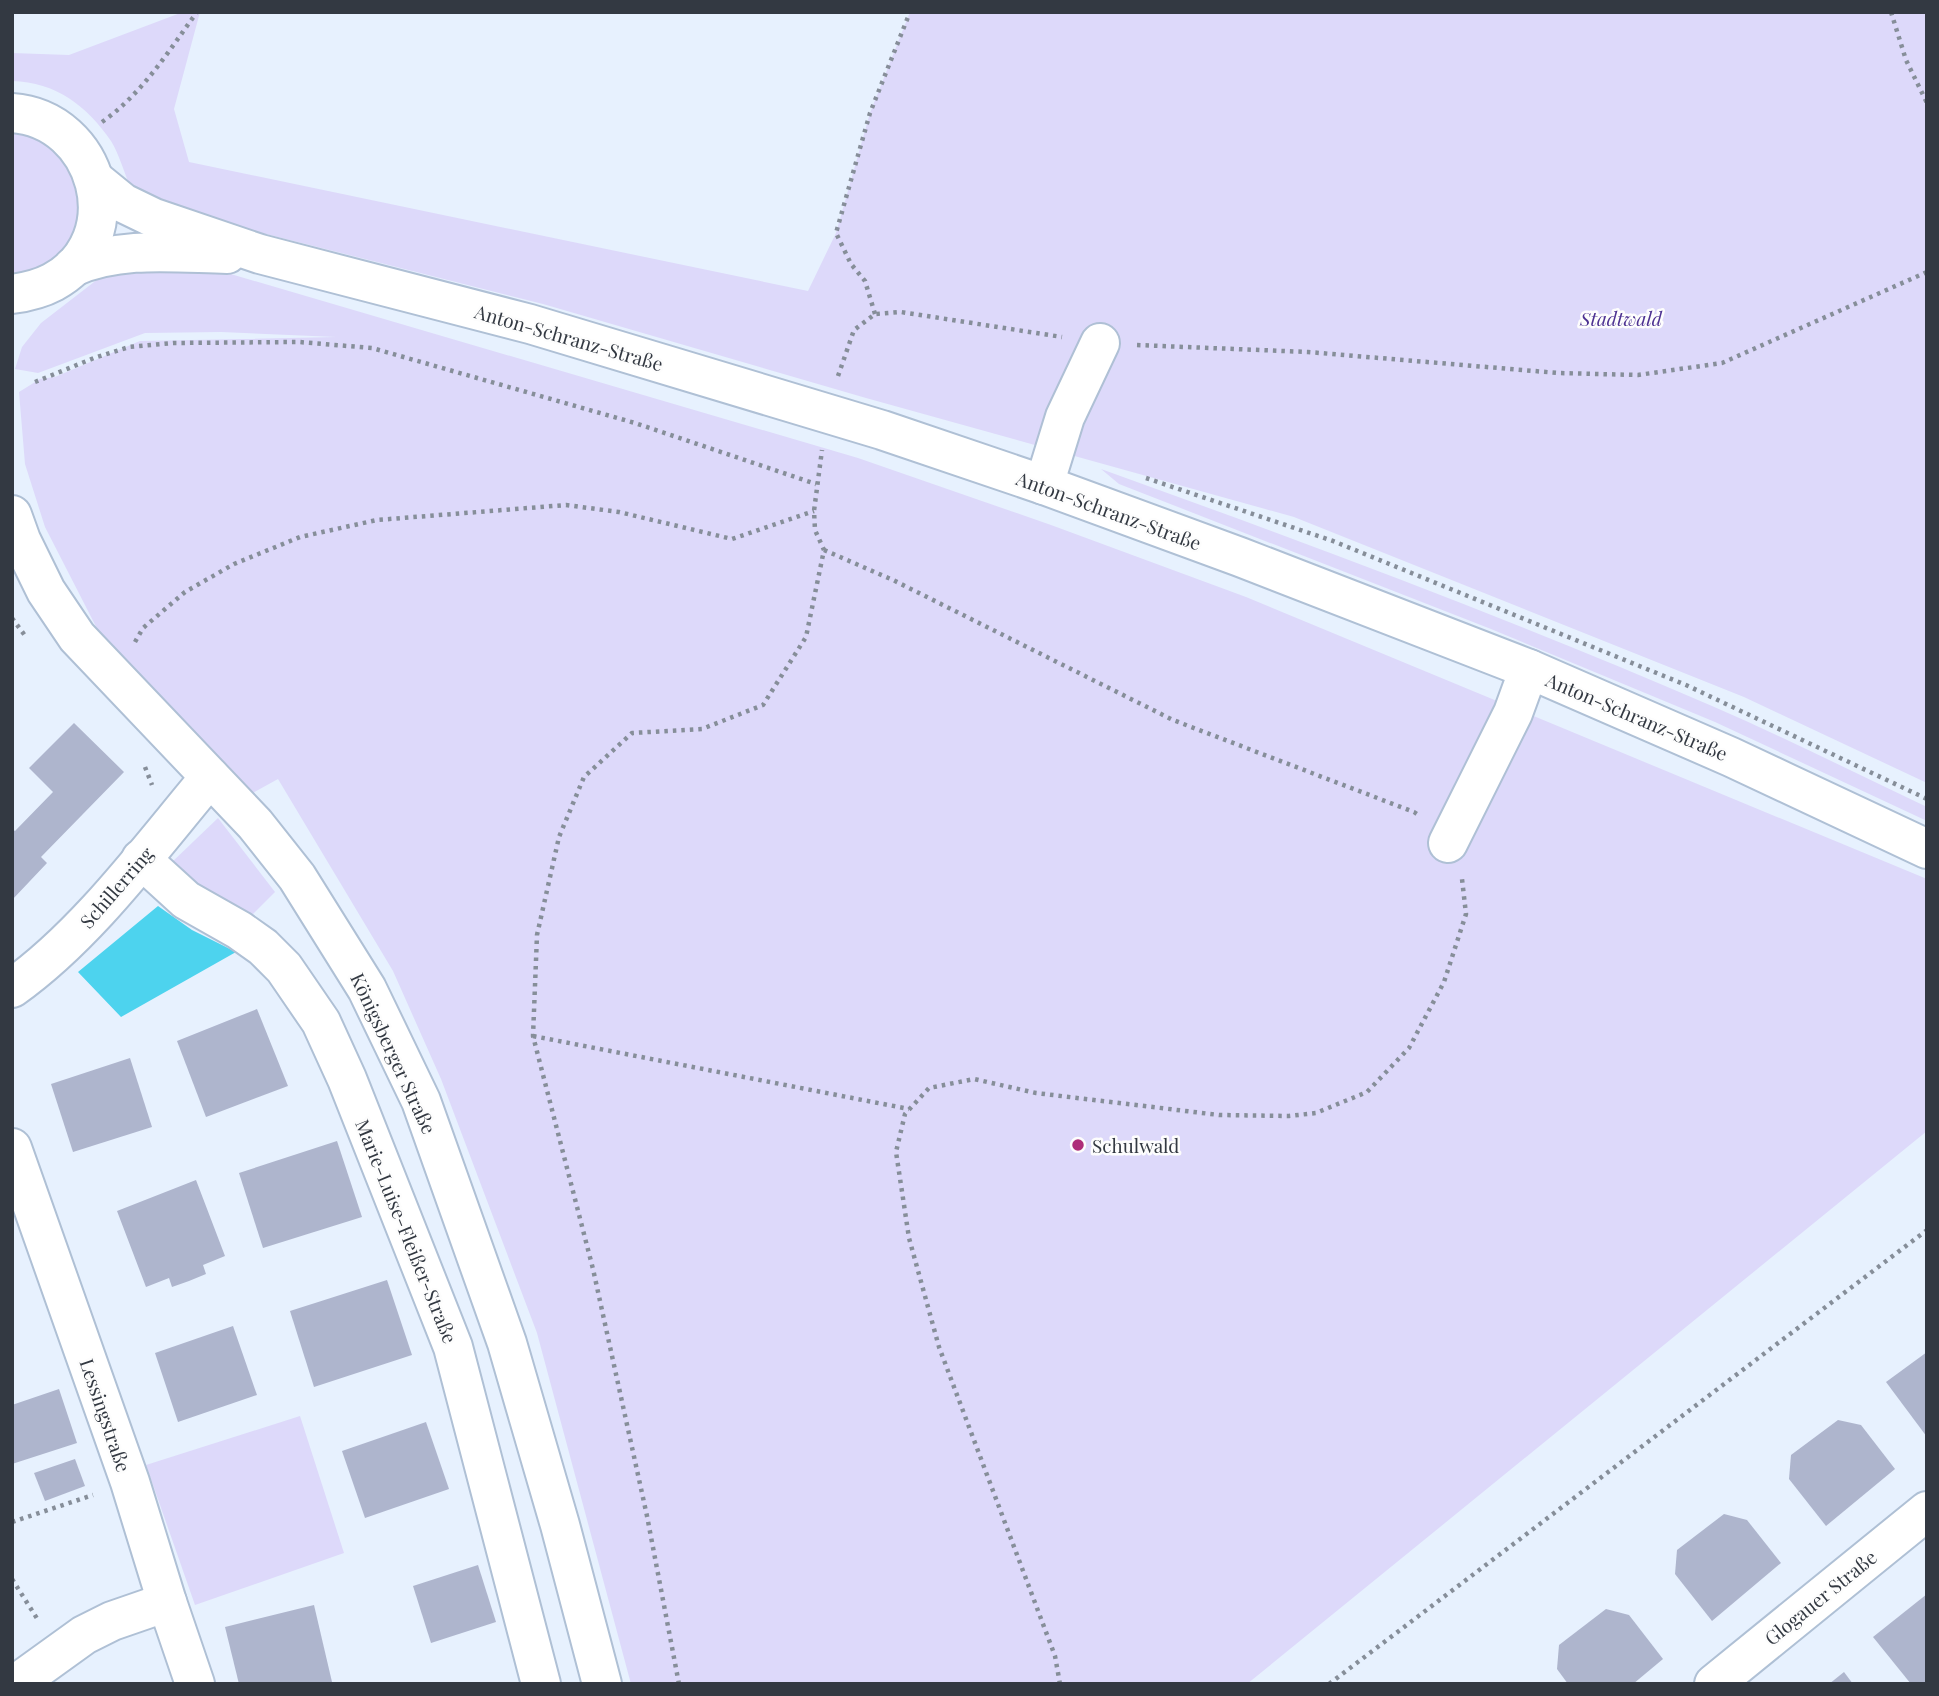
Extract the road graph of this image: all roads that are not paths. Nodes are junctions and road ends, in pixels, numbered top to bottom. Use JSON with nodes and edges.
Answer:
{"nodes":[{"id":1,"x":12,"y":113,"type":"edge"},
{"id":2,"x":96,"y":181,"type":"junction"},
{"id":3,"x":260,"y":254,"type":"junction"},
{"id":4,"x":73,"y":267,"type":"junction"},
{"id":5,"x":20,"y":300,"type":"edge"},
{"id":6,"x":1100,"y":343,"type":"road end"},
{"id":7,"x":1044,"y":485,"type":"junction"},
{"id":8,"x":12,"y":515,"type":"edge"},
{"id":9,"x":1529,"y":670,"type":"junction"},
{"id":10,"x":210,"y":777,"type":"junction"},
{"id":11,"x":1448,"y":843,"type":"road end"},
{"id":12,"x":1927,"y":849,"type":"edge"},
{"id":13,"x":141,"y":859,"type":"junction"},
{"id":14,"x":12,"y":988,"type":"edge"},
{"id":15,"x":12,"y":1148,"type":"edge"},
{"id":16,"x":1927,"y":1511,"type":"edge"},
{"id":17,"x":167,"y":1602,"type":"junction"},
{"id":18,"x":16,"y":1684,"type":"edge"},
{"id":19,"x":195,"y":1684,"type":"edge"},
{"id":20,"x":541,"y":1684,"type":"edge"},
{"id":21,"x":602,"y":1684,"type":"edge"},
{"id":22,"x":1714,"y":1684,"type":"edge"}],
"edges":[{"from":1,"to":2,"type":"street","name":"Anton-Schranz-Straße"},
{"from":2,"to":3,"type":"street","name":"Anton-Schranz-Straße"},
{"from":2,"to":4,"type":"street","name":"Anton-Schranz-Straße"},
{"from":3,"to":4,"type":"street","name":"Anton-Schranz-Straße"},
{"from":3,"to":7,"type":"street","name":"Anton-Schranz-Straße"},
{"from":4,"to":5,"type":"street","name":"Anton-Schranz-Straße"},
{"from":6,"to":7,"type":"street"},
{"from":7,"to":9,"type":"street","name":"Anton-Schranz-Straße"},
{"from":8,"to":10,"type":"street","name":"Königsberger Straße"},
{"from":9,"to":11,"type":"street"},
{"from":9,"to":12,"type":"street","name":"Anton-Schranz-Straße"},
{"from":10,"to":13,"type":"street","name":"Schillerring"},
{"from":10,"to":21,"type":"street","name":"Königsberger Straße"},
{"from":13,"to":14,"type":"street","name":"Schillerring"},
{"from":13,"to":20,"type":"street","name":"Marie-Luise-Fleißer-Straße"},
{"from":15,"to":17,"type":"street","name":"Lessingstraße"},
{"from":16,"to":22,"type":"street","name":"Glogauer Straße"},
{"from":17,"to":18,"type":"street"},
{"from":17,"to":19,"type":"street","name":"Lessingstraße"}]}
